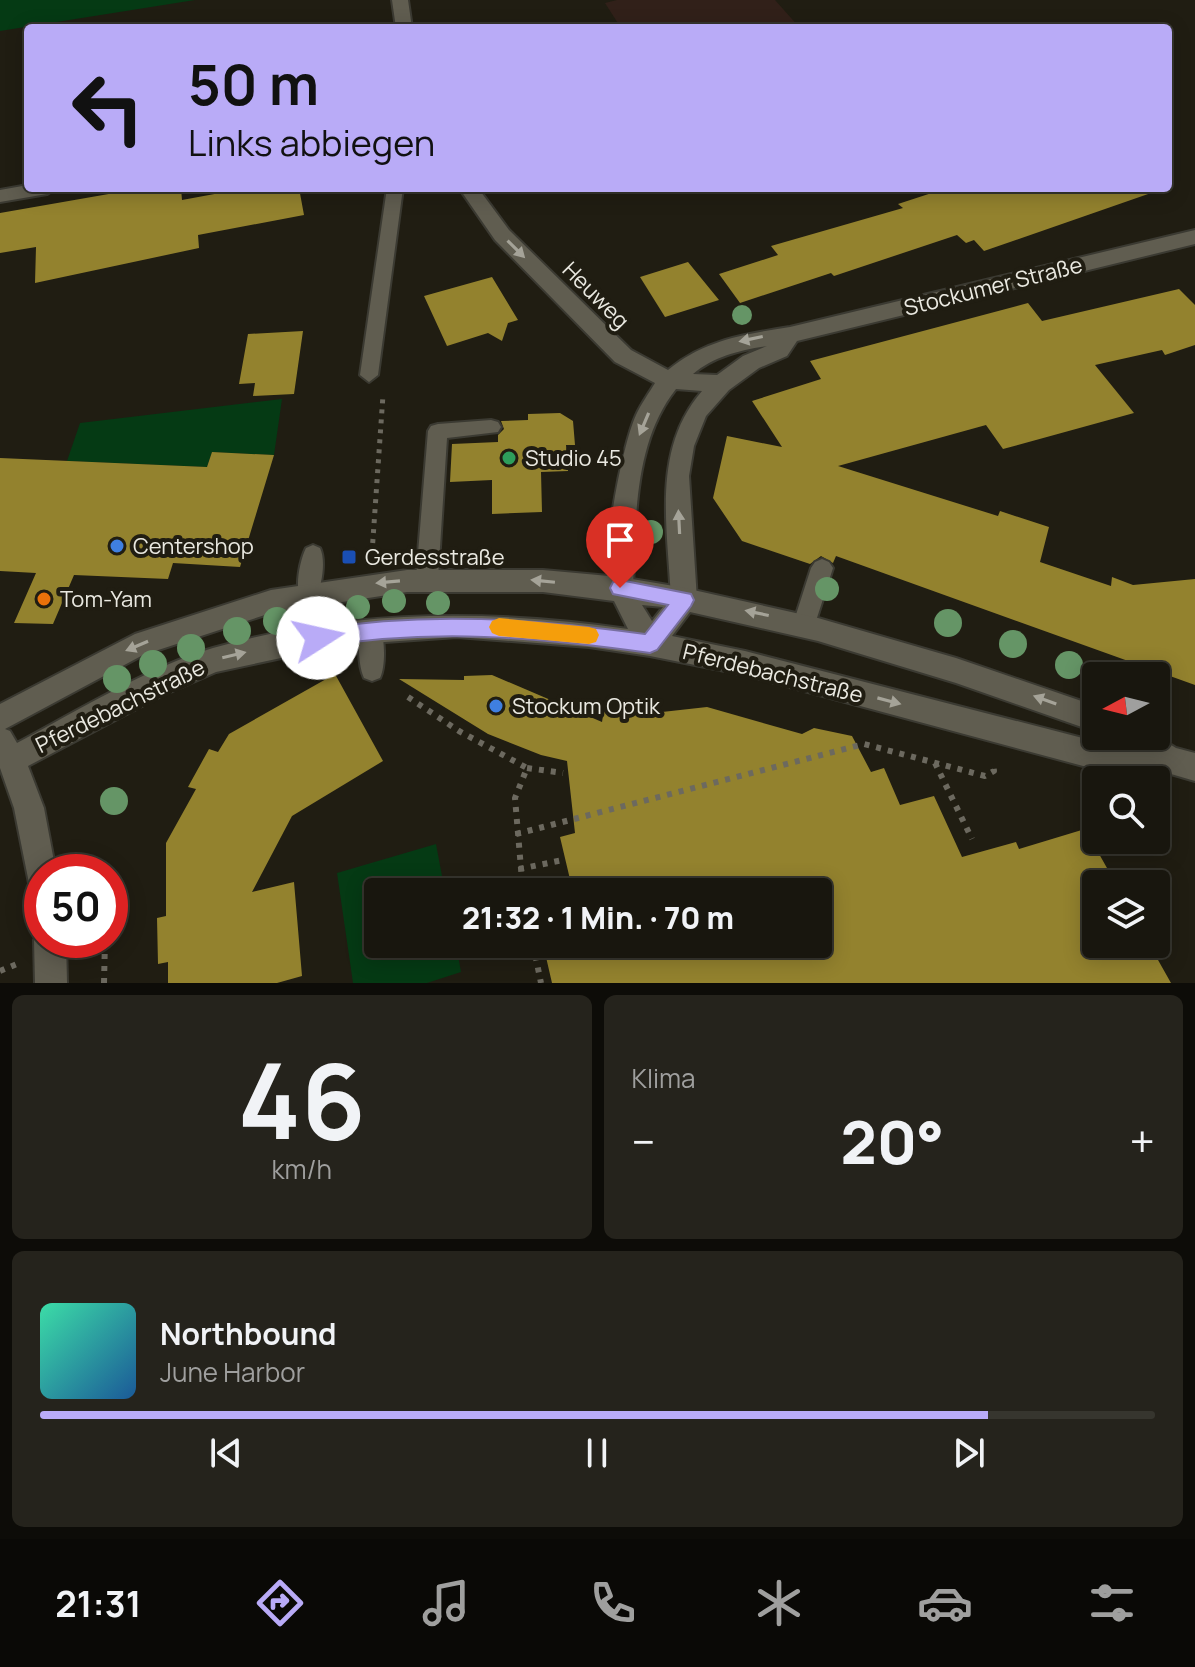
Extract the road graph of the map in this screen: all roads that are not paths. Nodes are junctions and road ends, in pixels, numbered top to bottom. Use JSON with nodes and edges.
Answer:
{"nodes":[{"id":1,"x":400,"y":0,"type":"edge"},
{"id":2,"x":403,"y":24,"type":"edge"},
{"id":3,"x":24,"y":192,"type":"edge"},
{"id":4,"x":394,"y":192,"type":"edge"},
{"id":5,"x":471,"y":192,"type":"edge"},
{"id":6,"x":0,"y":196,"type":"edge"},
{"id":7,"x":1195,"y":237,"type":"edge"},
{"id":8,"x":790,"y":335,"type":"junction"},
{"id":9,"x":369,"y":375,"type":"road end"},
{"id":10,"x":668,"y":380,"type":"junction"},
{"id":11,"x":721,"y":384,"type":"junction"},
{"id":12,"x":491,"y":427,"type":"dead end"},
{"id":13,"x":313,"y":554,"type":"dead end"},
{"id":14,"x":822,"y":568,"type":"dead end"},
{"id":15,"x":427,"y":578,"type":"junction"},
{"id":16,"x":620,"y":588,"type":"junction"},
{"id":17,"x":308,"y":591,"type":"junction"},
{"id":18,"x":684,"y":600,"type":"junction"},
{"id":19,"x":804,"y":624,"type":"junction"},
{"id":20,"x":371,"y":630,"type":"junction"},
{"id":21,"x":650,"y":644,"type":"junction"},
{"id":22,"x":372,"y":671,"type":"dead end"},
{"id":23,"x":1082,"y":714,"type":"edge"},
{"id":24,"x":0,"y":718,"type":"edge"},
{"id":25,"x":6,"y":750,"type":"edge"},
{"id":26,"x":1156,"y":750,"type":"edge"},
{"id":27,"x":1183,"y":764,"type":"edge"},
{"id":28,"x":38,"y":854,"type":"edge"},
{"id":29,"x":50,"y":958,"type":"edge"},
{"id":30,"x":51,"y":983,"type":"edge"}],
"edges":[{"from":1,"to":2,"type":"main road"},
{"from":3,"to":6,"type":"main road"},
{"from":4,"to":9,"type":"lane"},
{"from":5,"to":10,"type":"main road","name":"Heuweg","one_way":true},
{"from":7,"to":8,"type":"main road","name":"Stockumer Straße"},
{"from":8,"to":10,"type":"main road","name":"Stockumer Straße","one_way":true},
{"from":8,"to":11,"type":"main road","name":"Stockumer Straße"},
{"from":10,"to":11,"type":"main road","name":"Heuweg"},
{"from":10,"to":16,"type":"main road","name":"Stockumer Straße","one_way":true},
{"from":18,"to":11,"type":"main road","name":"Stockumer Straße","one_way":true},
{"from":12,"to":15,"type":"lane"},
{"from":13,"to":17,"type":"lane"},
{"from":14,"to":19,"type":"lane"},
{"from":16,"to":15,"type":"main road","name":"Pferdebachstraße","one_way":true},
{"from":15,"to":17,"type":"main road","name":"Pferdebachstraße","one_way":true},
{"from":16,"to":18,"type":"main road","name":"Pferdebachstraße"},
{"from":16,"to":21,"type":"main road"},
{"from":17,"to":24,"type":"main road","name":"Pferdebachstraße","one_way":true},
{"from":19,"to":18,"type":"main road","name":"Pferdebachstraße","one_way":true},
{"from":18,"to":21,"type":"main road"},
{"from":23,"to":19,"type":"main road","name":"Pferdebachstraße","one_way":true},
{"from":20,"to":21,"type":"main road","name":"Pferdebachstraße"},
{"from":20,"to":22,"type":"lane"},
{"from":25,"to":20,"type":"main road","name":"Pferdebachstraße","one_way":true},
{"from":21,"to":27,"type":"main road","name":"Pferdebachstraße","one_way":true},
{"from":25,"to":28,"type":"main road"},
{"from":26,"to":27,"type":"main road","name":"Pferdebachstraße"},
{"from":29,"to":30,"type":"main road"}]}
